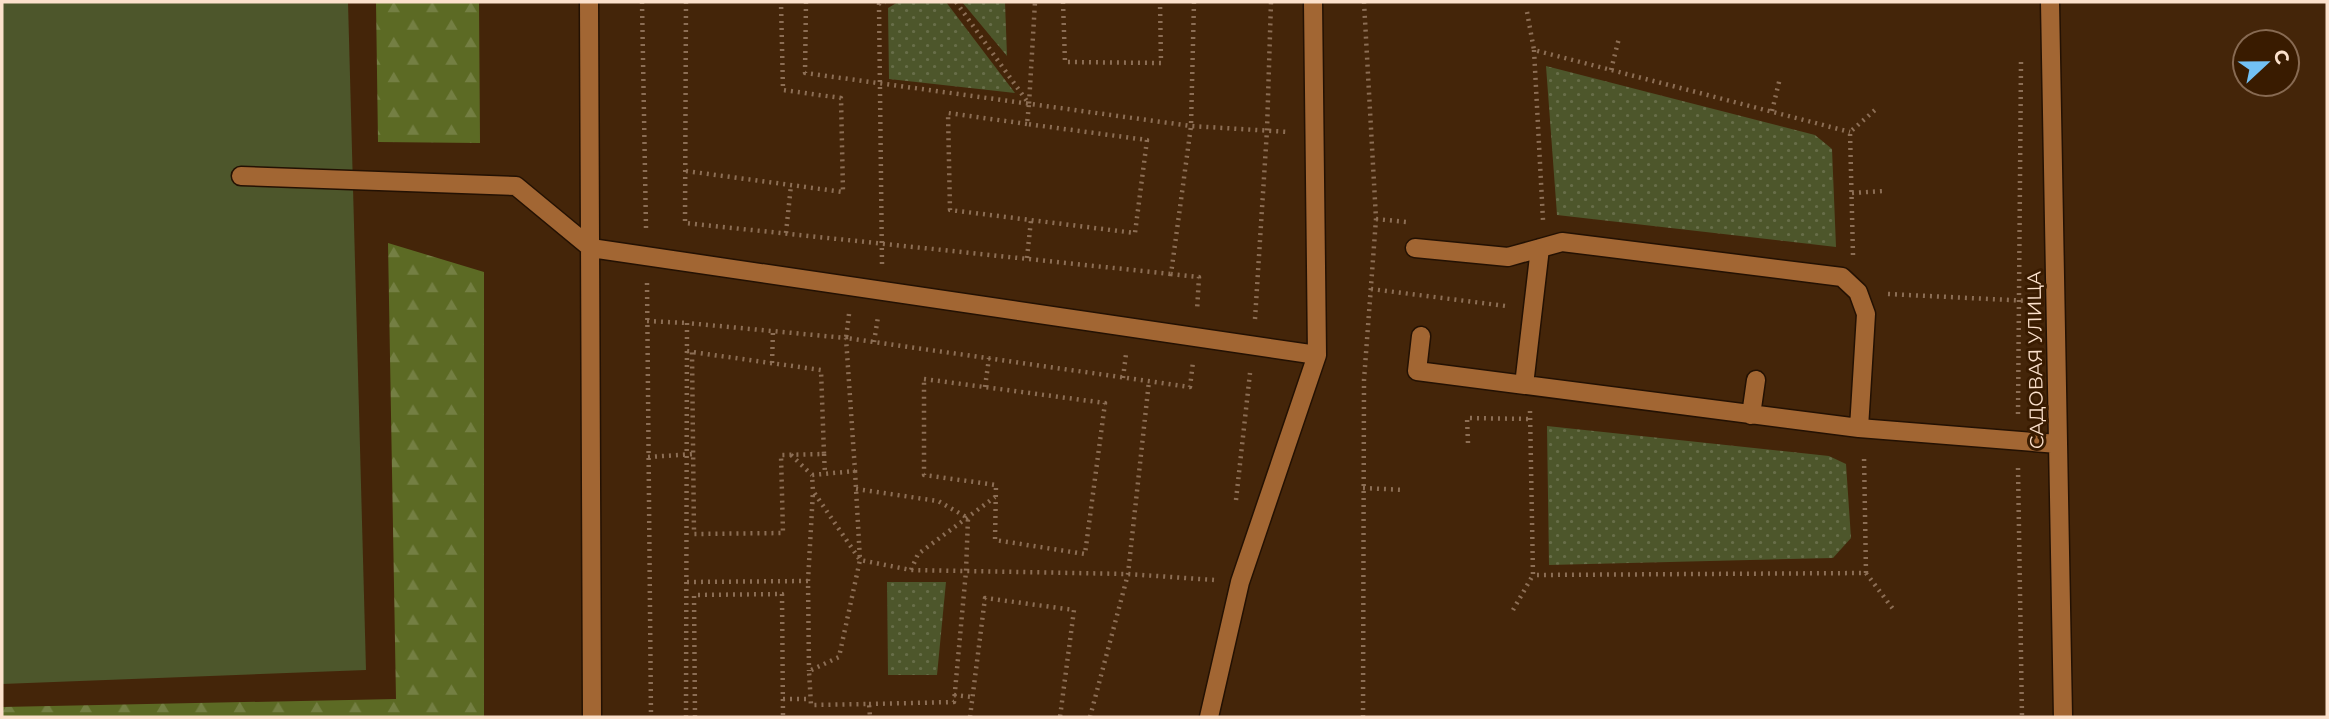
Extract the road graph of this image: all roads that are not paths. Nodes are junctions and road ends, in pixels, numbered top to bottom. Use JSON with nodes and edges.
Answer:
{"nodes":[{"id":1,"x":589,"y":2,"type":"edge"},
{"id":2,"x":1313,"y":2,"type":"edge"},
{"id":3,"x":2050,"y":2,"type":"edge"},
{"id":4,"x":241,"y":176,"type":"dead end"},
{"id":5,"x":591,"y":247,"type":"junction"},
{"id":6,"x":1415,"y":248,"type":"dead end"},
{"id":7,"x":1540,"y":248,"type":"junction"},
{"id":8,"x":1421,"y":336,"type":"dead end"},
{"id":9,"x":1317,"y":355,"type":"junction"},
{"id":10,"x":1756,"y":380,"type":"dead end"},
{"id":11,"x":1524,"y":385,"type":"junction"},
{"id":12,"x":1751,"y":415,"type":"junction"},
{"id":13,"x":1859,"y":428,"type":"junction"},
{"id":14,"x":2058,"y":444,"type":"junction"},
{"id":15,"x":592,"y":717,"type":"edge"},
{"id":16,"x":1209,"y":717,"type":"edge"},
{"id":17,"x":2063,"y":717,"type":"edge"}],
"edges":[{"from":1,"to":5,"type":"street"},
{"from":2,"to":9,"type":"street"},
{"from":3,"to":14,"type":"street","name":"САДОВАЯ УЛИЦА"},
{"from":4,"to":5,"type":"street"},
{"from":5,"to":9,"type":"street"},
{"from":5,"to":15,"type":"street"},
{"from":6,"to":7,"type":"street"},
{"from":7,"to":11,"type":"street"},
{"from":7,"to":13,"type":"street"},
{"from":8,"to":11,"type":"street"},
{"from":9,"to":16,"type":"street"},
{"from":10,"to":12,"type":"street"},
{"from":11,"to":12,"type":"street"},
{"from":12,"to":13,"type":"street"},
{"from":13,"to":14,"type":"street"},
{"from":14,"to":17,"type":"street","name":"САДОВАЯ УЛИЦА"}]}
